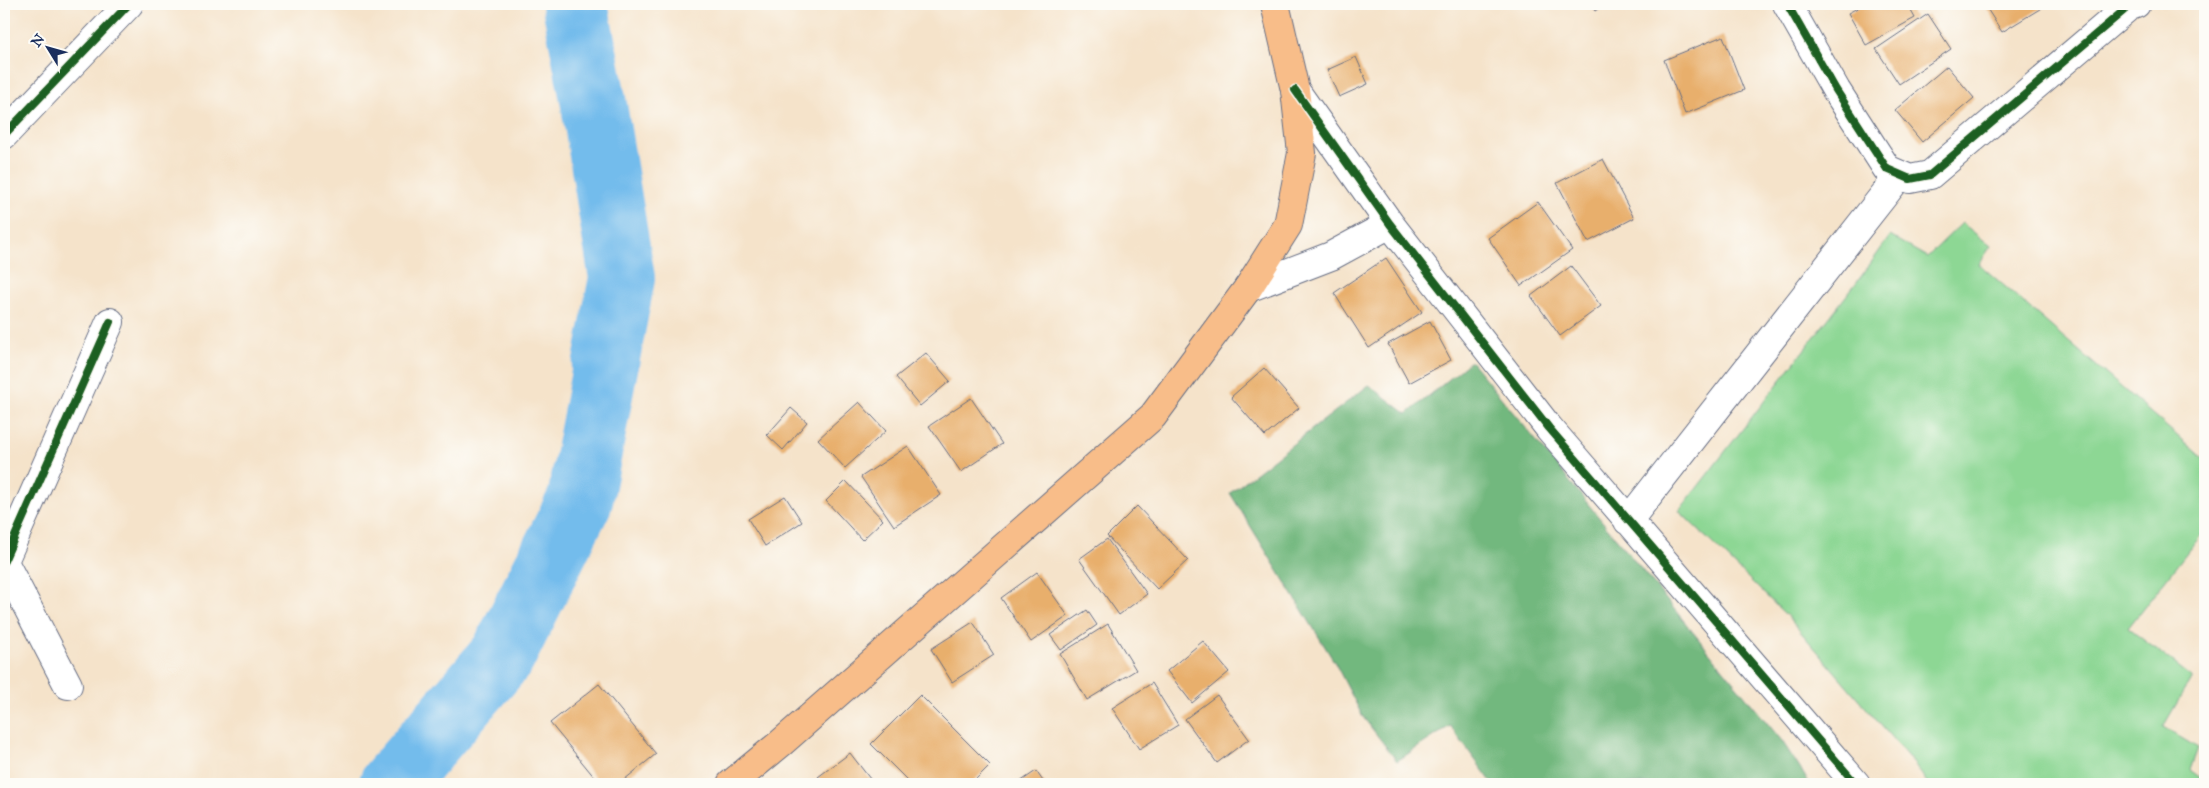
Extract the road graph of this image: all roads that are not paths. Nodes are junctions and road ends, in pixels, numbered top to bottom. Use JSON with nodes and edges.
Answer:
{"nodes":[{"id":1,"x":130,"y":4,"type":"edge"},
{"id":2,"x":1275,"y":4,"type":"edge"},
{"id":3,"x":1787,"y":4,"type":"edge"},
{"id":4,"x":2136,"y":4,"type":"edge"},
{"id":5,"x":1295,"y":90,"type":"junction"},
{"id":6,"x":4,"y":135,"type":"edge"},
{"id":7,"x":1899,"y":176,"type":"junction"},
{"id":8,"x":1390,"y":224,"type":"junction"},
{"id":9,"x":1248,"y":288,"type":"junction"},
{"id":10,"x":110,"y":322,"type":"dead end"},
{"id":11,"x":1628,"y":521,"type":"junction"},
{"id":12,"x":4,"y":562,"type":"edge"},
{"id":13,"x":68,"y":685,"type":"dead end"},
{"id":14,"x":731,"y":784,"type":"edge"},
{"id":15,"x":1856,"y":784,"type":"edge"}],
"edges":[{"from":1,"to":6,"type":"street"},
{"from":2,"to":5,"type":"main road"},
{"from":3,"to":7,"type":"street"},
{"from":4,"to":7,"type":"street"},
{"from":5,"to":8,"type":"street"},
{"from":5,"to":9,"type":"main road"},
{"from":7,"to":11,"type":"street"},
{"from":8,"to":9,"type":"street"},
{"from":8,"to":11,"type":"street"},
{"from":9,"to":14,"type":"main road"},
{"from":10,"to":12,"type":"street"},
{"from":11,"to":15,"type":"street"},
{"from":12,"to":13,"type":"street"}]}
